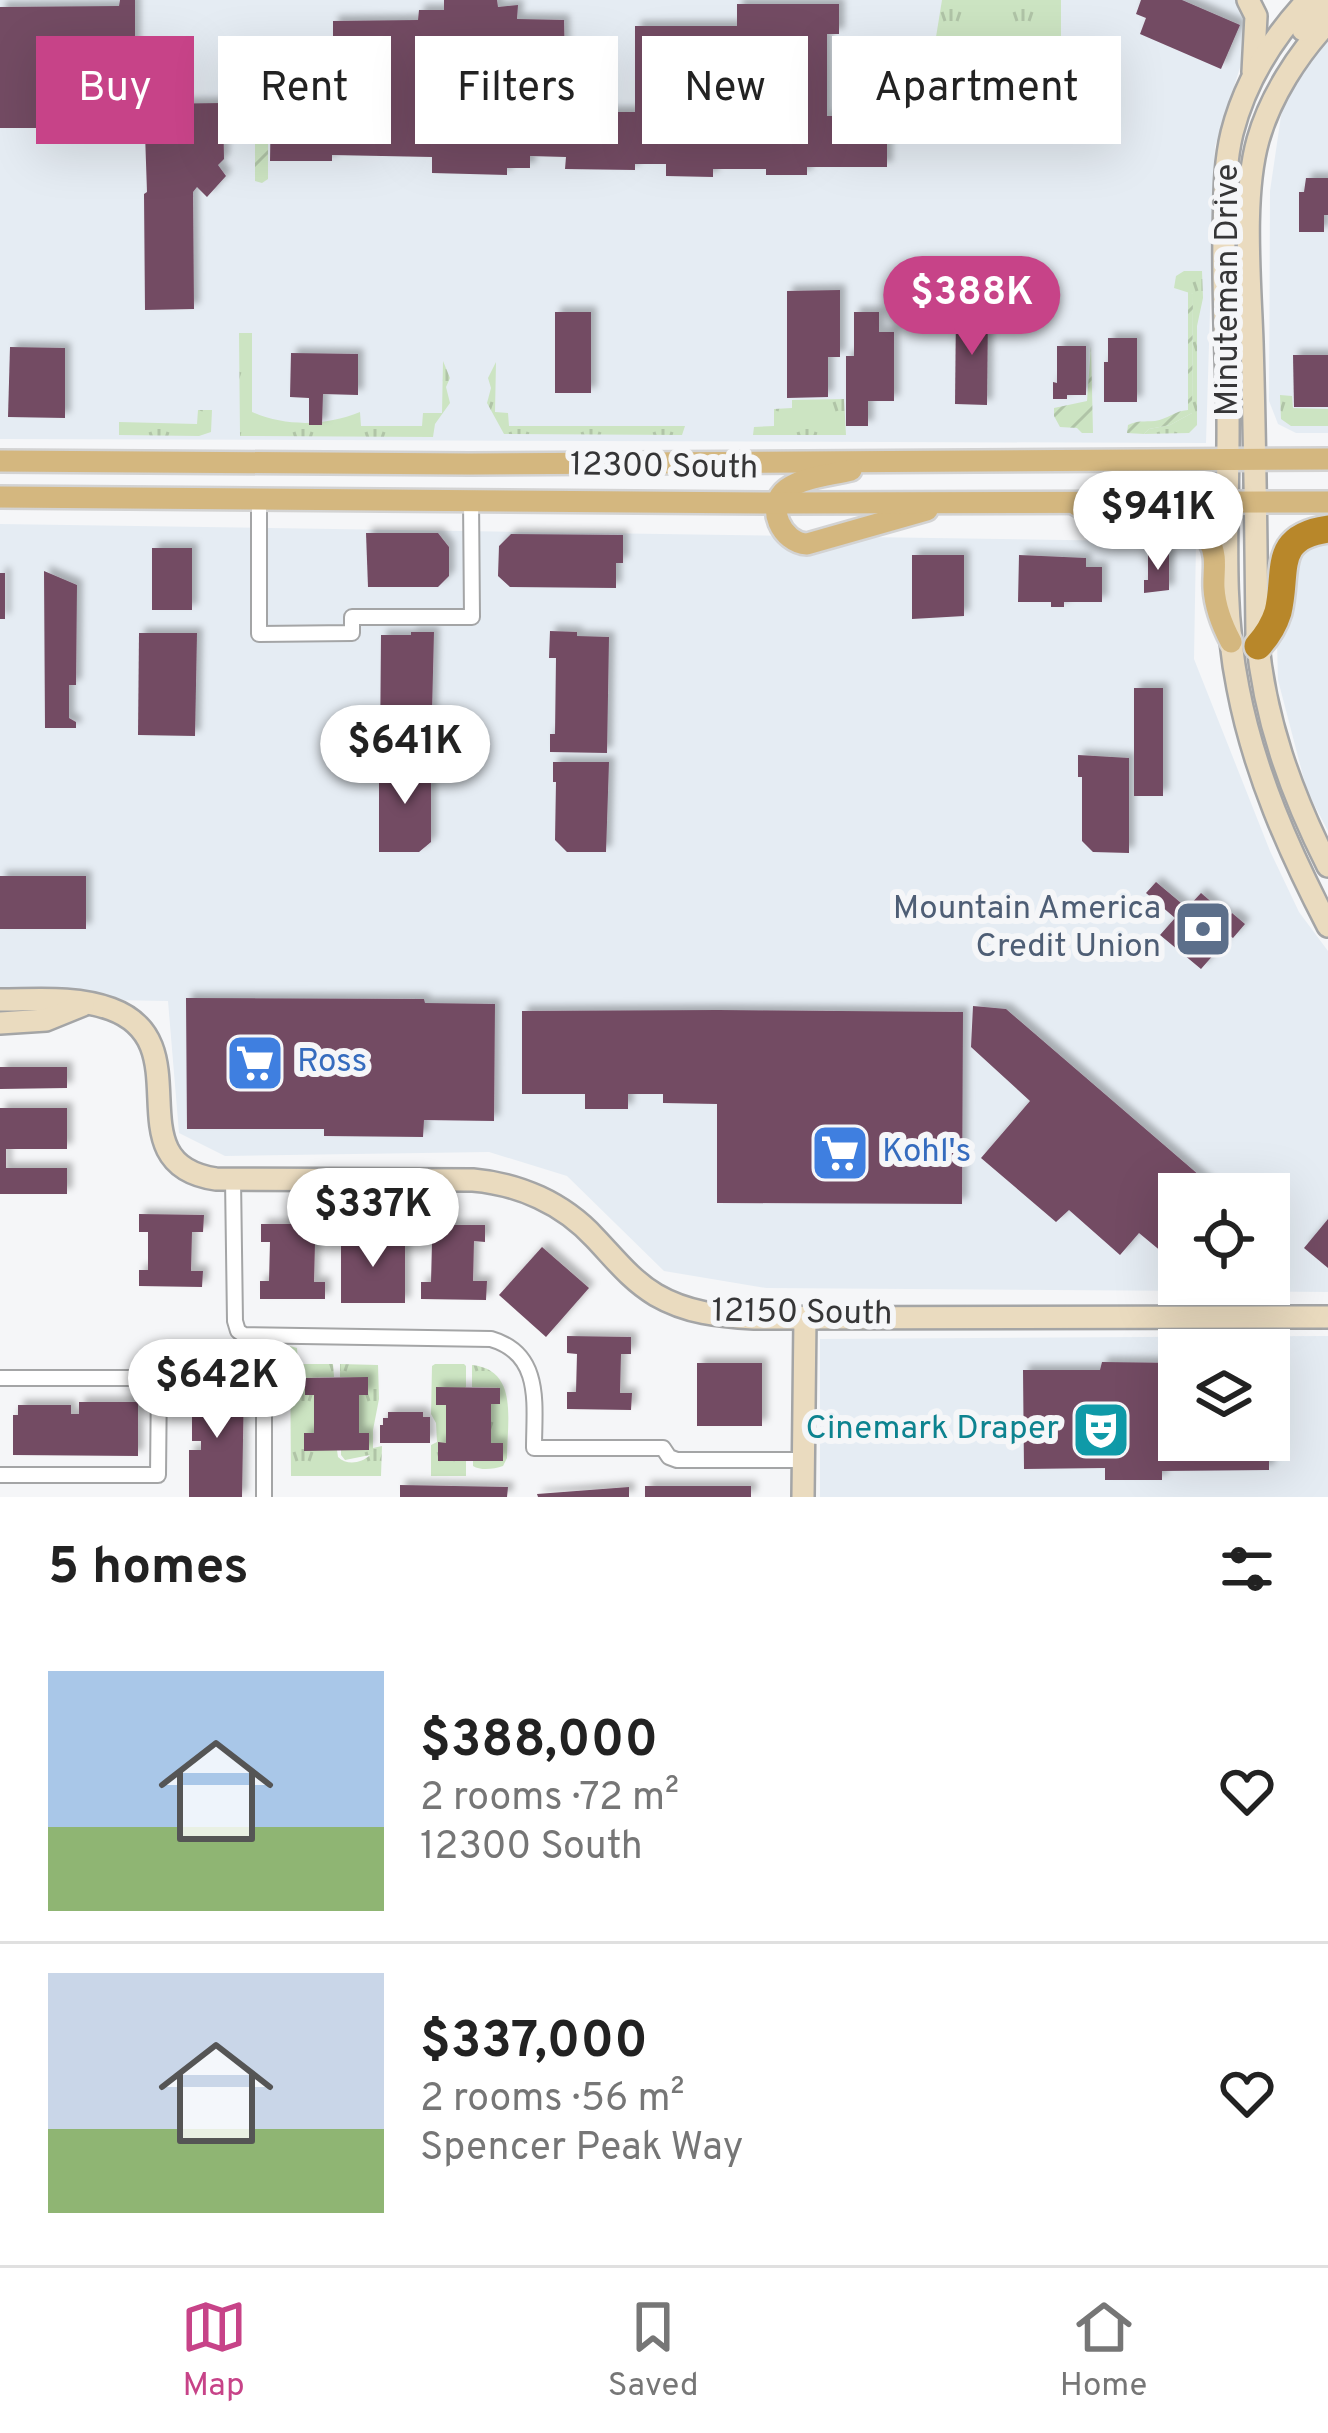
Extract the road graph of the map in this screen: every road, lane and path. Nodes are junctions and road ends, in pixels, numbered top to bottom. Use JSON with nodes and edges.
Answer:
{"nodes":[{"id":1,"x":1248,"y":0,"type":"edge"},
{"id":2,"x":1271,"y":0,"type":"edge"},
{"id":3,"x":1308,"y":0,"type":"edge"},
{"id":4,"x":1328,"y":0,"type":"edge"},
{"id":5,"x":1328,"y":22,"type":"edge"},
{"id":6,"x":1269,"y":50,"type":"junction"},
{"id":7,"x":1253,"y":73,"type":"junction"},
{"id":8,"x":1271,"y":106,"type":"junction"},
{"id":9,"x":1228,"y":459,"type":"junction"},
{"id":10,"x":1255,"y":459,"type":"junction"},
{"id":11,"x":1328,"y":459,"type":"edge"},
{"id":12,"x":0,"y":461,"type":"edge"},
{"id":13,"x":883,"y":461,"type":"junction"},
{"id":14,"x":0,"y":496,"type":"edge"},
{"id":15,"x":259,"y":499,"type":"junction"},
{"id":16,"x":470,"y":499,"type":"junction"},
{"id":17,"x":957,"y":501,"type":"junction"},
{"id":18,"x":1072,"y":501,"type":"junction"},
{"id":19,"x":1228,"y":501,"type":"junction"},
{"id":20,"x":1256,"y":501,"type":"junction"},
{"id":21,"x":1328,"y":502,"type":"edge"},
{"id":22,"x":777,"y":503,"type":"junction"},
{"id":23,"x":1328,"y":529,"type":"edge"},
{"id":24,"x":1245,"y":644,"type":"junction"},
{"id":25,"x":1297,"y":801,"type":"junction"},
{"id":26,"x":1283,"y":831,"type":"junction"},
{"id":27,"x":1328,"y":831,"type":"edge"},
{"id":28,"x":1328,"y":866,"type":"edge"},
{"id":29,"x":1328,"y":903,"type":"edge"},
{"id":30,"x":1328,"y":926,"type":"edge"},
{"id":31,"x":0,"y":1000,"type":"edge"},
{"id":32,"x":96,"y":1004,"type":"junction"},
{"id":33,"x":0,"y":1023,"type":"edge"},
{"id":34,"x":233,"y":1179,"type":"junction"},
{"id":35,"x":1328,"y":1316,"type":"edge"},
{"id":36,"x":805,"y":1317,"type":"junction"},
{"id":37,"x":0,"y":1378,"type":"edge"},
{"id":38,"x":159,"y":1378,"type":"junction"},
{"id":39,"x":804,"y":1460,"type":"junction"},
{"id":40,"x":0,"y":1475,"type":"edge"},
{"id":41,"x":264,"y":1497,"type":"edge"},
{"id":42,"x":803,"y":1497,"type":"edge"}],
"edges":[{"from":1,"to":7,"type":"street"},
{"from":2,"to":6,"type":"street"},
{"from":3,"to":6,"type":"street","name":"Minuteman Drive"},
{"from":4,"to":8,"type":"street"},
{"from":5,"to":8,"type":"street","name":"Minuteman Drive"},
{"from":6,"to":7,"type":"street","name":"Minuteman Drive"},
{"from":7,"to":9,"type":"street","name":"Minuteman Drive"},
{"from":8,"to":10,"type":"street","name":"Minuteman Drive"},
{"from":9,"to":10,"type":"main road","name":"12300 South"},
{"from":9,"to":13,"type":"main road","name":"12300 South"},
{"from":9,"to":19,"type":"street","name":"Minuteman Drive"},
{"from":10,"to":11,"type":"main road","name":"12300 South"},
{"from":10,"to":20,"type":"street","name":"Minuteman Drive"},
{"from":12,"to":13,"type":"main road","name":"12300 South"},
{"from":13,"to":22,"type":"main road"},
{"from":14,"to":15,"type":"main road","name":"12300 South"},
{"from":15,"to":16,"type":"main road","name":"12300 South"},
{"from":15,"to":16,"type":"street"},
{"from":16,"to":22,"type":"main road","name":"12300 South"},
{"from":17,"to":18,"type":"main road","name":"12300 South"},
{"from":17,"to":22,"type":"main road","name":"12300 South"},
{"from":17,"to":22,"type":"main road"},
{"from":18,"to":19,"type":"main road","name":"12300 South"},
{"from":18,"to":24,"type":"main road"},
{"from":19,"to":20,"type":"main road","name":"12300 South"},
{"from":19,"to":24,"type":"street","name":"Minuteman Drive"},
{"from":20,"to":21,"type":"main road","name":"12300 South"},
{"from":20,"to":24,"type":"street","name":"Minuteman Drive"},
{"from":23,"to":24,"type":"highway"},
{"from":24,"to":25,"type":"street"},
{"from":24,"to":26,"type":"street"},
{"from":25,"to":27,"type":"street"},
{"from":25,"to":28,"type":"street"},
{"from":26,"to":29,"type":"street"},
{"from":26,"to":30,"type":"street"},
{"from":31,"to":32,"type":"street"},
{"from":32,"to":33,"type":"street"},
{"from":32,"to":34,"type":"street","name":"12150 South"},
{"from":34,"to":36,"type":"street","name":"12150 South"},
{"from":34,"to":39,"type":"street"},
{"from":35,"to":36,"type":"street","name":"12150 South"},
{"from":36,"to":39,"type":"street"},
{"from":37,"to":38,"type":"street"},
{"from":38,"to":40,"type":"street"},
{"from":38,"to":41,"type":"street"},
{"from":39,"to":42,"type":"street"}]}
